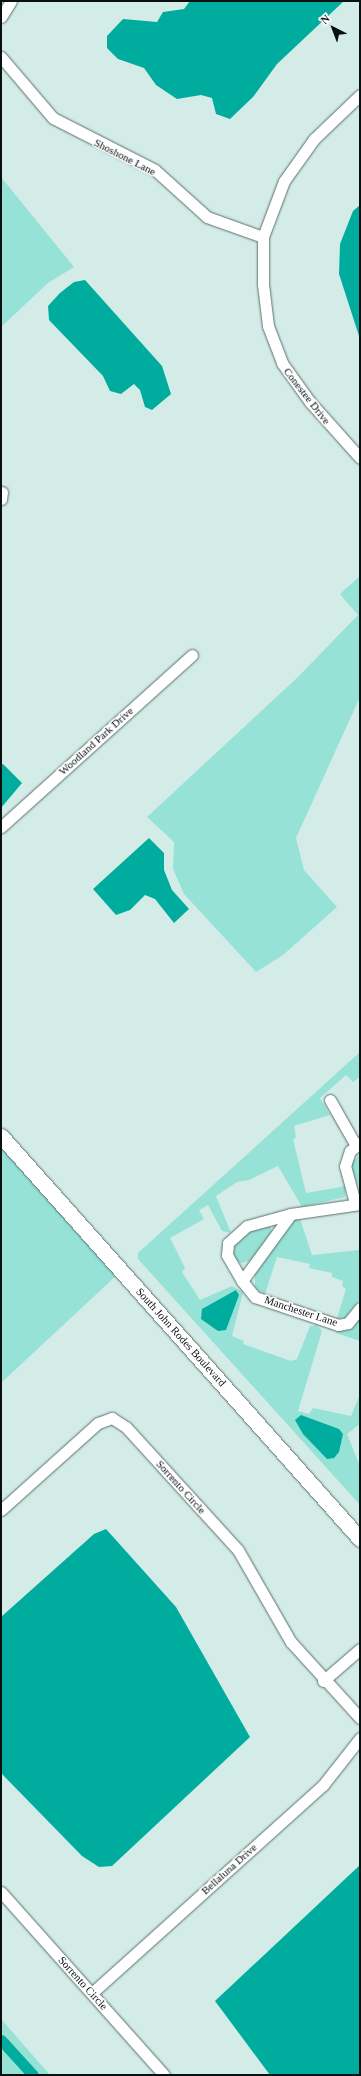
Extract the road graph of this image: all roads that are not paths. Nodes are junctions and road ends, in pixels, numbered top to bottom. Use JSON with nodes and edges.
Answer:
{"nodes":[{"id":1,"x":11,"y":1,"type":"edge"},
{"id":2,"x":1,"y":17,"type":"edge"},
{"id":3,"x":1,"y":57,"type":"edge"},
{"id":4,"x":360,"y":94,"type":"edge"},
{"id":5,"x":263,"y":237,"type":"junction"},
{"id":6,"x":360,"y":458,"type":"edge"},
{"id":7,"x":192,"y":655,"type":"dead end"},
{"id":8,"x":1,"y":827,"type":"edge"},
{"id":9,"x":330,"y":1100,"type":"dead end"},
{"id":10,"x":1,"y":1136,"type":"edge"},
{"id":11,"x":357,"y":1143,"type":"edge"},
{"id":12,"x":357,"y":1203,"type":"edge"},
{"id":13,"x":291,"y":1214,"type":"junction"},
{"id":14,"x":242,"y":1281,"type":"junction"},
{"id":15,"x":360,"y":1308,"type":"edge"},
{"id":16,"x":1,"y":1510,"type":"edge"},
{"id":17,"x":360,"y":1539,"type":"edge"},
{"id":18,"x":360,"y":1649,"type":"edge"},
{"id":19,"x":323,"y":1681,"type":"junction"},
{"id":20,"x":360,"y":1718,"type":"edge"},
{"id":21,"x":360,"y":1738,"type":"edge"},
{"id":22,"x":1,"y":1892,"type":"edge"},
{"id":23,"x":92,"y":1993,"type":"junction"},
{"id":24,"x":164,"y":2075,"type":"edge"}],
"edges":[{"from":1,"to":2,"type":"street"},
{"from":3,"to":5,"type":"street","name":"Shoshone Lane"},
{"from":4,"to":5,"type":"street","name":"Conestee Drive"},
{"from":5,"to":6,"type":"street","name":"Conestee Drive"},
{"from":7,"to":8,"type":"street","name":"Woodland Park Drive"},
{"from":9,"to":11,"type":"street"},
{"from":10,"to":17,"type":"main road","name":"South John Rodes Boulevard"},
{"from":11,"to":12,"type":"street"},
{"from":12,"to":13,"type":"street","name":"Manchester Lane"},
{"from":13,"to":14,"type":"street"},
{"from":13,"to":14,"type":"street","name":"Manchester Lane"},
{"from":14,"to":15,"type":"street","name":"Manchester Lane"},
{"from":16,"to":19,"type":"street","name":"Sorrento Circle"},
{"from":18,"to":19,"type":"street"},
{"from":19,"to":20,"type":"street","name":"Sorrento Circle"},
{"from":21,"to":23,"type":"street","name":"Bellaluna Drive"},
{"from":22,"to":23,"type":"street","name":"Sorrento Circle"},
{"from":23,"to":24,"type":"street","name":"Sorrento Circle"}]}
